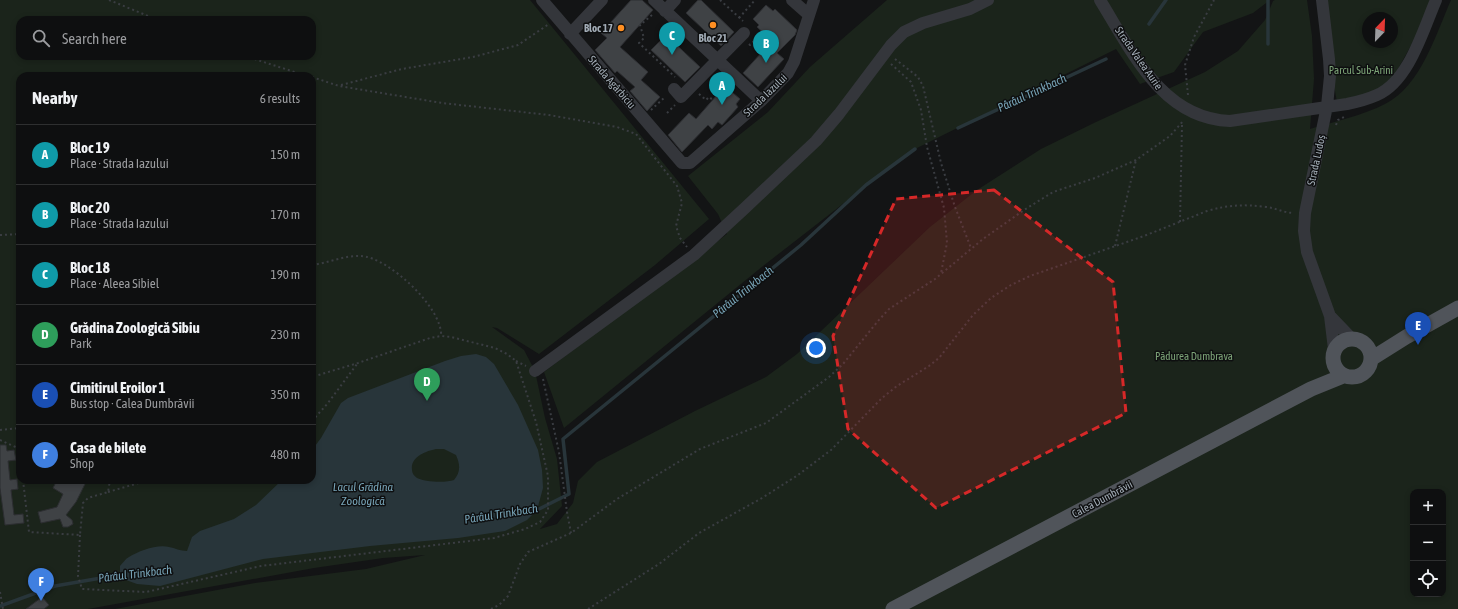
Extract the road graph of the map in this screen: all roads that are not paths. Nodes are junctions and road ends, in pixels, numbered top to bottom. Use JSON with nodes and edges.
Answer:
{"nodes":[{"id":1,"x":542,"y":0,"type":"edge"},
{"id":2,"x":602,"y":0,"type":"edge"},
{"id":3,"x":654,"y":0,"type":"edge"},
{"id":4,"x":675,"y":0,"type":"edge"},
{"id":5,"x":792,"y":0,"type":"edge"},
{"id":6,"x":814,"y":0,"type":"edge"},
{"id":7,"x":988,"y":0,"type":"edge"},
{"id":8,"x":1100,"y":0,"type":"edge"},
{"id":9,"x":1322,"y":0,"type":"edge"},
{"id":10,"x":1436,"y":0,"type":"edge"},
{"id":11,"x":665,"y":11,"type":"junction"},
{"id":12,"x":809,"y":15,"type":"junction"},
{"id":13,"x":744,"y":33,"type":"dead end"},
{"id":14,"x":570,"y":34,"type":"junction"},
{"id":15,"x":717,"y":61,"type":"junction"},
{"id":16,"x":674,"y":89,"type":"road end"},
{"id":17,"x":761,"y":101,"type":"junction"},
{"id":18,"x":1326,"y":106,"type":"junction"},
{"id":19,"x":682,"y":163,"type":"joint"},
{"id":20,"x":1458,"y":308,"type":"edge"},
{"id":21,"x":1330,"y":316,"type":"junction"},
{"id":22,"x":1352,"y":339,"type":"junction"},
{"id":23,"x":1369,"y":352,"type":"junction"},
{"id":24,"x":1333,"y":356,"type":"junction"},
{"id":25,"x":538,"y":369,"type":"road end"},
{"id":26,"x":1343,"y":376,"type":"junction"},
{"id":27,"x":1311,"y":389,"type":"junction"},
{"id":28,"x":893,"y":609,"type":"edge"}],
"edges":[{"from":1,"to":14,"type":"street","name":"Strada Agârbiciu"},
{"from":2,"to":14,"type":"street"},
{"from":3,"to":11,"type":"street"},
{"from":4,"to":11,"type":"street"},
{"from":5,"to":12,"type":"street"},
{"from":6,"to":12,"type":"street","name":"Strada Iazului"},
{"from":7,"to":25,"type":"street"},
{"from":8,"to":18,"type":"street","name":"Strada Valea Aurie"},
{"from":9,"to":18,"type":"street","name":"Strada Ludoș"},
{"from":10,"to":18,"type":"street","name":"Strada Valea Aurie"},
{"from":11,"to":15,"type":"street"},
{"from":12,"to":17,"type":"street","name":"Strada Iazului"},
{"from":13,"to":15,"type":"street"},
{"from":14,"to":19,"type":"street","name":"Strada Agârbiciu"},
{"from":15,"to":16,"type":"street"},
{"from":15,"to":17,"type":"street"},
{"from":17,"to":19,"type":"street","name":"Strada Iazului"},
{"from":18,"to":21,"type":"street","name":"Strada Ludoș"},
{"from":20,"to":23,"type":"main road"},
{"from":21,"to":22,"type":"street","name":"Strada Ludoș"},
{"from":21,"to":24,"type":"street","name":"Strada Ludoș"},
{"from":22,"to":23,"type":"main road"},
{"from":22,"to":24,"type":"main road"},
{"from":23,"to":26,"type":"main road"},
{"from":24,"to":26,"type":"main road"},
{"from":24,"to":27,"type":"main road","name":"Calea Dumbrăvii"},
{"from":26,"to":27,"type":"main road","name":"Calea Dumbrăvii"},
{"from":27,"to":28,"type":"main road","name":"Calea Dumbrăvii"}]}
